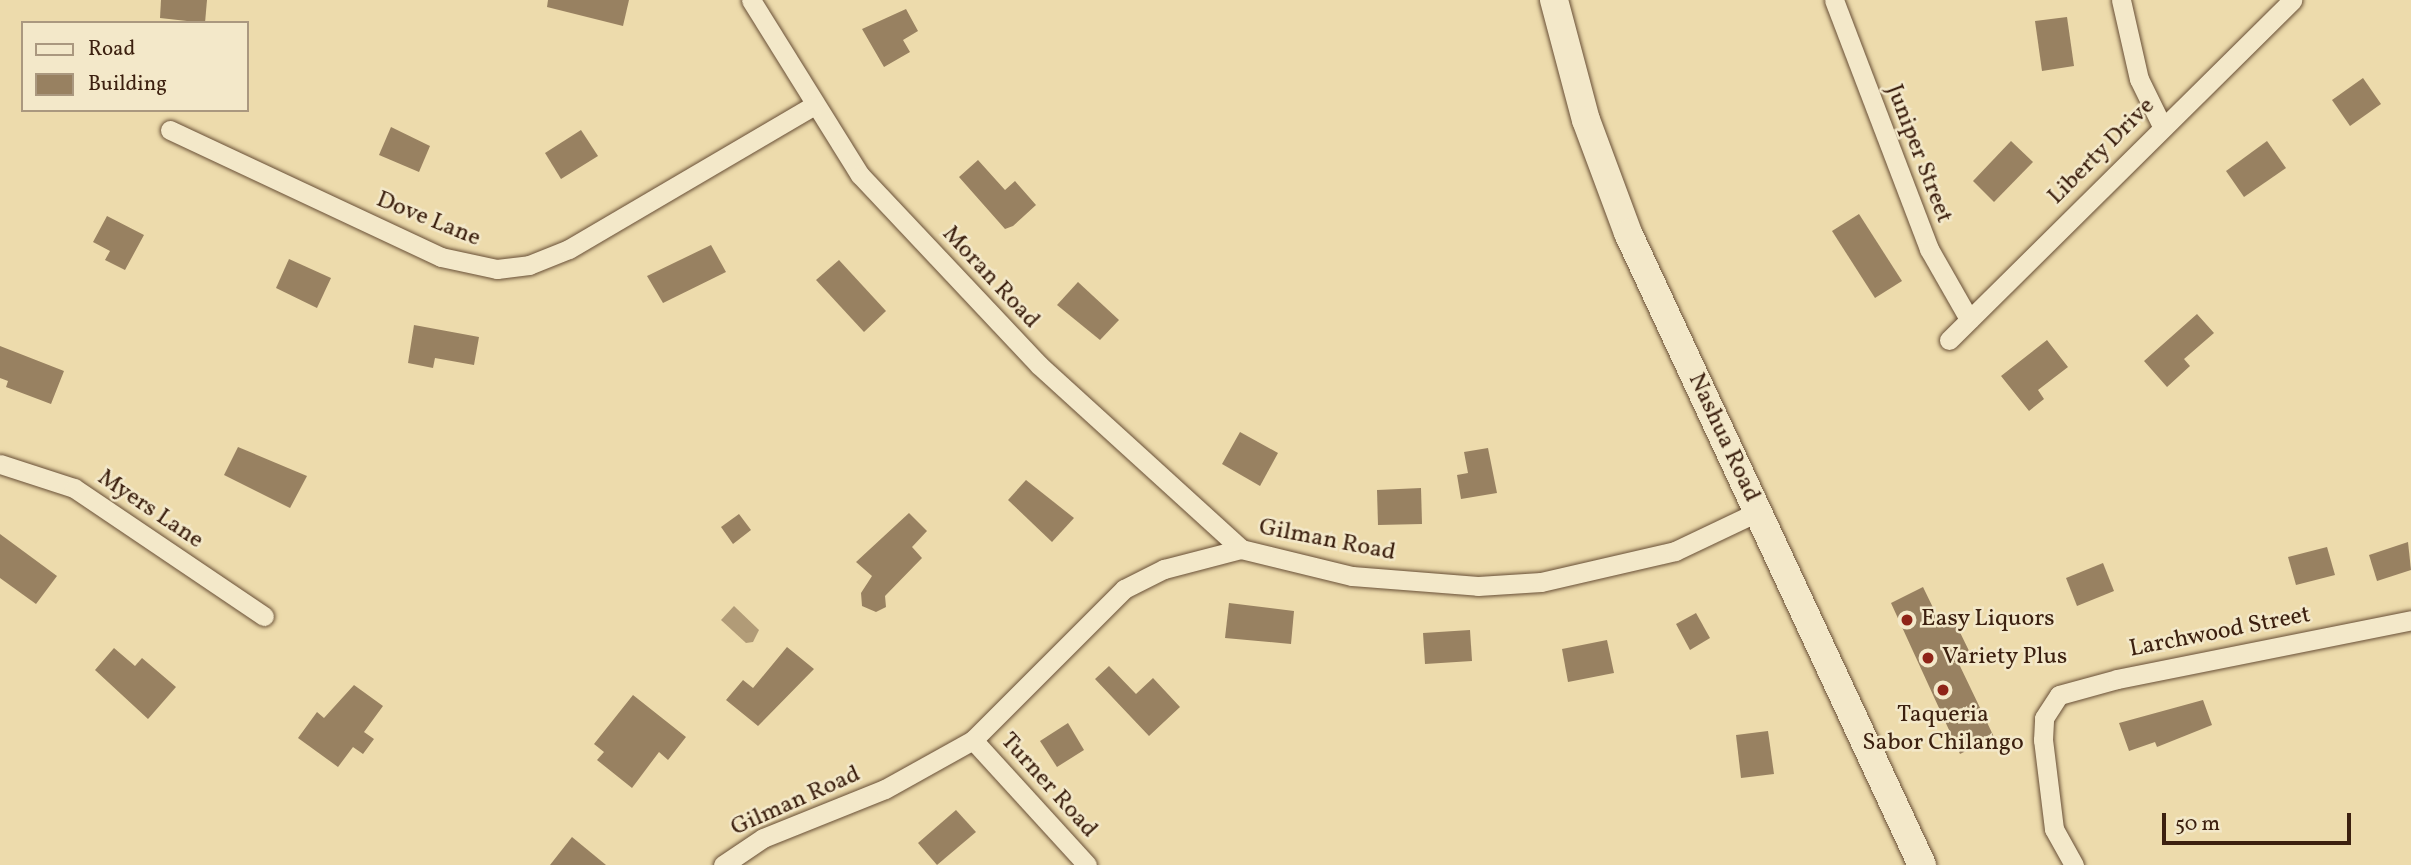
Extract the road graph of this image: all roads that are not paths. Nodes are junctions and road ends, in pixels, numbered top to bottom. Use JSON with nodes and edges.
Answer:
{"nodes":[{"id":1,"x":751,"y":0,"type":"edge"},
{"id":2,"x":1554,"y":0,"type":"edge"},
{"id":3,"x":1834,"y":0,"type":"edge"},
{"id":4,"x":2121,"y":0,"type":"edge"},
{"id":5,"x":2292,"y":0,"type":"edge"},
{"id":6,"x":813,"y":106,"type":"junction"},
{"id":7,"x":2162,"y":126,"type":"junction"},
{"id":8,"x":170,"y":130,"type":"dead end"},
{"id":9,"x":1969,"y":319,"type":"junction"},
{"id":10,"x":1949,"y":340,"type":"dead end"},
{"id":11,"x":0,"y":464,"type":"edge"},
{"id":12,"x":1758,"y":512,"type":"junction"},
{"id":13,"x":1241,"y":549,"type":"junction"},
{"id":14,"x":264,"y":616,"type":"dead end"},
{"id":15,"x":2411,"y":620,"type":"edge"},
{"id":16,"x":973,"y":740,"type":"junction"},
{"id":17,"x":723,"y":865,"type":"edge"},
{"id":18,"x":1087,"y":865,"type":"edge"},
{"id":19,"x":1922,"y":865,"type":"edge"},
{"id":20,"x":2074,"y":865,"type":"edge"}],
"edges":[{"from":1,"to":6,"type":"street","name":"Moran Road"},
{"from":2,"to":12,"type":"main road","name":"Nashua Road"},
{"from":3,"to":9,"type":"street","name":"Juniper Street"},
{"from":4,"to":7,"type":"street"},
{"from":5,"to":7,"type":"street","name":"Liberty Drive"},
{"from":6,"to":8,"type":"street","name":"Dove Lane"},
{"from":6,"to":13,"type":"street","name":"Moran Road"},
{"from":7,"to":9,"type":"street","name":"Liberty Drive"},
{"from":9,"to":10,"type":"street","name":"Liberty Drive"},
{"from":11,"to":14,"type":"street","name":"Myers Lane"},
{"from":12,"to":13,"type":"street","name":"Gilman Road"},
{"from":12,"to":19,"type":"main road","name":"Nashua Road"},
{"from":13,"to":16,"type":"street","name":"Gilman Road"},
{"from":15,"to":20,"type":"street","name":"Larchwood Street"},
{"from":16,"to":17,"type":"street","name":"Gilman Road"},
{"from":16,"to":18,"type":"street","name":"Turner Road"}]}
